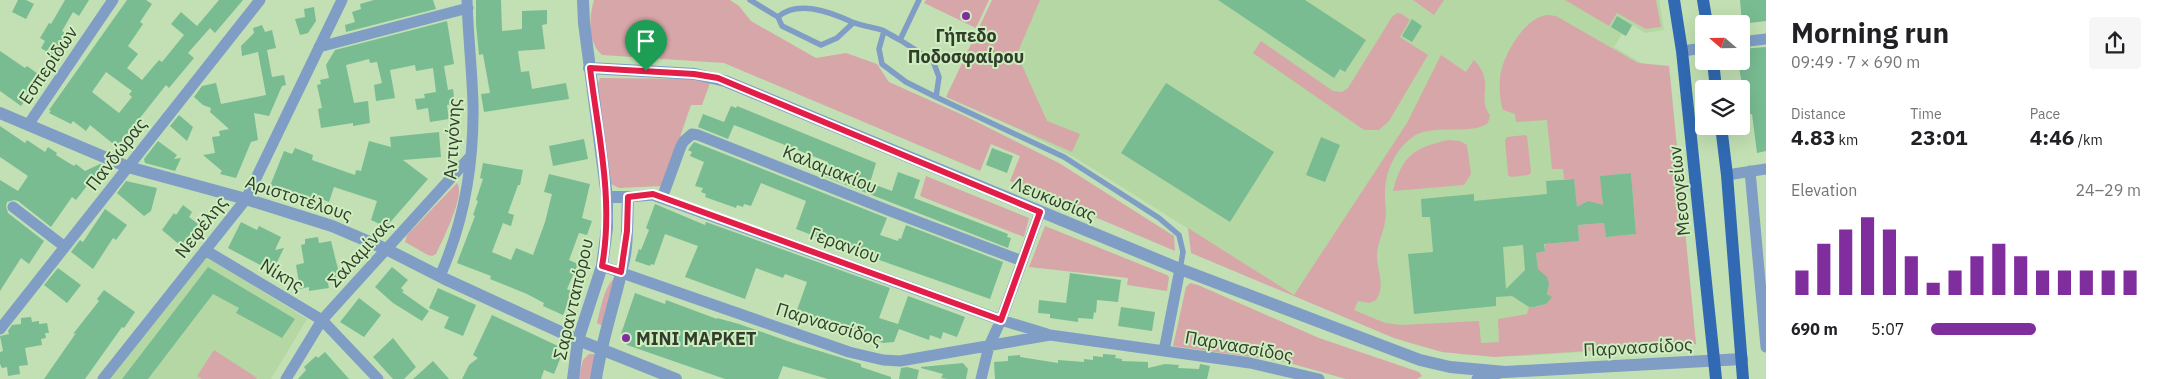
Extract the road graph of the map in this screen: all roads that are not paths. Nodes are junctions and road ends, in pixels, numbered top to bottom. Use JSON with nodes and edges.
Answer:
{"nodes":[{"id":1,"x":113,"y":0,"type":"edge"},
{"id":2,"x":260,"y":0,"type":"edge"},
{"id":3,"x":342,"y":0,"type":"edge"},
{"id":4,"x":583,"y":0,"type":"edge"},
{"id":5,"x":750,"y":0,"type":"edge"},
{"id":6,"x":796,"y":0,"type":"edge"},
{"id":7,"x":919,"y":0,"type":"edge"},
{"id":8,"x":1674,"y":0,"type":"edge"},
{"id":9,"x":1703,"y":0,"type":"edge"},
{"id":10,"x":803,"y":1,"type":"edge"},
{"id":11,"x":467,"y":4,"type":"edge"},
{"id":12,"x":1706,"y":15,"type":"edge"},
{"id":13,"x":778,"y":17,"type":"junction"},
{"id":14,"x":853,"y":23,"type":"junction"},
{"id":15,"x":884,"y":31,"type":"junction"},
{"id":16,"x":1766,"y":39,"type":"edge"},
{"id":17,"x":900,"y":40,"type":"junction"},
{"id":18,"x":1750,"y":41,"type":"edge"},
{"id":19,"x":319,"y":47,"type":"junction"},
{"id":20,"x":1695,"y":49,"type":"edge"},
{"id":21,"x":1682,"y":51,"type":"junction"},
{"id":22,"x":590,"y":68,"type":"junction"},
{"id":23,"x":936,"y":97,"type":"junction"},
{"id":24,"x":0,"y":113,"type":"edge"},
{"id":25,"x":28,"y":126,"type":"junction"},
{"id":26,"x":1722,"y":135,"type":"edge"},
{"id":27,"x":470,"y":157,"type":"junction"},
{"id":28,"x":128,"y":167,"type":"junction"},
{"id":29,"x":1766,"y":169,"type":"edge"},
{"id":30,"x":1750,"y":171,"type":"junction"},
{"id":31,"x":1727,"y":175,"type":"junction"},
{"id":32,"x":607,"y":197,"type":"junction"},
{"id":33,"x":628,"y":197,"type":"junction"},
{"id":34,"x":662,"y":198,"type":"junction"},
{"id":35,"x":246,"y":199,"type":"junction"},
{"id":36,"x":14,"y":207,"type":"dead end"},
{"id":37,"x":1040,"y":212,"type":"junction"},
{"id":38,"x":65,"y":247,"type":"junction"},
{"id":39,"x":386,"y":249,"type":"junction"},
{"id":40,"x":205,"y":250,"type":"junction"},
{"id":41,"x":1022,"y":261,"type":"junction"},
{"id":42,"x":602,"y":266,"type":"junction"},
{"id":43,"x":1180,"y":269,"type":"junction"},
{"id":44,"x":621,"y":272,"type":"junction"},
{"id":45,"x":440,"y":276,"type":"junction"},
{"id":46,"x":322,"y":320,"type":"junction"},
{"id":47,"x":1001,"y":320,"type":"junction"},
{"id":48,"x":0,"y":329,"type":"edge"},
{"id":49,"x":1050,"y":335,"type":"junction"},
{"id":50,"x":578,"y":340,"type":"junction"},
{"id":51,"x":989,"y":346,"type":"junction"},
{"id":52,"x":1766,"y":347,"type":"edge"},
{"id":53,"x":600,"y":350,"type":"junction"},
{"id":54,"x":1164,"y":351,"type":"junction"},
{"id":55,"x":1742,"y":359,"type":"junction"},
{"id":56,"x":1714,"y":360,"type":"junction"},
{"id":57,"x":1505,"y":372,"type":"junction"},
{"id":58,"x":1553,"y":374,"type":"edge"},
{"id":59,"x":103,"y":379,"type":"edge"},
{"id":60,"x":286,"y":379,"type":"edge"},
{"id":61,"x":378,"y":379,"type":"edge"},
{"id":62,"x":573,"y":379,"type":"edge"},
{"id":63,"x":596,"y":379,"type":"edge"},
{"id":64,"x":676,"y":379,"type":"edge"},
{"id":65,"x":981,"y":379,"type":"edge"},
{"id":66,"x":1319,"y":379,"type":"edge"},
{"id":67,"x":1477,"y":379,"type":"edge"},
{"id":68,"x":1716,"y":379,"type":"edge"},
{"id":69,"x":1743,"y":379,"type":"edge"}],
"edges":[{"from":1,"to":25,"type":"street","name":"Εσπερίδων"},
{"from":2,"to":28,"type":"street","name":"Πανδώρας"},
{"from":3,"to":19,"type":"street","name":"Νεφέλης"},
{"from":4,"to":22,"type":"street","name":"Σαρανταπόρου"},
{"from":5,"to":13,"type":"lane"},
{"from":6,"to":13,"type":"lane"},
{"from":7,"to":17,"type":"lane"},
{"from":8,"to":21,"type":"main road","name":"Μεσογείων"},
{"from":9,"to":12,"type":"main road"},
{"from":10,"to":14,"type":"lane"},
{"from":11,"to":19,"type":"street"},
{"from":11,"to":27,"type":"street","name":"Αντιγόνης"},
{"from":13,"to":14,"type":"lane"},
{"from":14,"to":15,"type":"lane"},
{"from":15,"to":17,"type":"lane"},
{"from":15,"to":23,"type":"lane"},
{"from":16,"to":18,"type":"street"},
{"from":17,"to":23,"type":"lane"},
{"from":19,"to":35,"type":"street","name":"Νεφέλης"},
{"from":20,"to":21,"type":"street"},
{"from":21,"to":56,"type":"main road","name":"Μεσογείων"},
{"from":22,"to":32,"type":"street","name":"Σαρανταπόρου"},
{"from":22,"to":37,"type":"street","name":"Λευκωσίας"},
{"from":23,"to":43,"type":"lane"},
{"from":24,"to":25,"type":"street","name":"Αριστοτέλους"},
{"from":25,"to":28,"type":"street","name":"Αριστοτέλους"},
{"from":26,"to":31,"type":"main road"},
{"from":27,"to":39,"type":"street","name":"Σαλαμίνας"},
{"from":27,"to":45,"type":"street","name":"Αντιγόνης"},
{"from":28,"to":35,"type":"street","name":"Αριστοτέλους"},
{"from":28,"to":38,"type":"street","name":"Πανδώρας"},
{"from":29,"to":30,"type":"street"},
{"from":30,"to":31,"type":"street"},
{"from":30,"to":52,"type":"street"},
{"from":31,"to":55,"type":"main road"},
{"from":32,"to":33,"type":"street"},
{"from":32,"to":42,"type":"street","name":"Σαρανταπόρου"},
{"from":33,"to":34,"type":"street","name":"Γερανίου"},
{"from":33,"to":44,"type":"street"},
{"from":34,"to":41,"type":"street","name":"Καλαμακίου"},
{"from":34,"to":47,"type":"street","name":"Γερανίου"},
{"from":35,"to":39,"type":"street","name":"Αριστοτέλους"},
{"from":35,"to":40,"type":"street","name":"Νεφέλης"},
{"from":36,"to":38,"type":"street"},
{"from":37,"to":41,"type":"street"},
{"from":37,"to":43,"type":"street","name":"Λευκωσίας"},
{"from":38,"to":48,"type":"street","name":"Πανδώρας"},
{"from":39,"to":45,"type":"street","name":"Αριστοτέλους"},
{"from":39,"to":46,"type":"street","name":"Σαλαμίνας"},
{"from":40,"to":46,"type":"street","name":"Νίκης"},
{"from":40,"to":59,"type":"street","name":"Νεφέλης"},
{"from":41,"to":47,"type":"street"},
{"from":42,"to":44,"type":"street","name":"Παρνασσίδος"},
{"from":42,"to":50,"type":"street","name":"Σαρανταπόρου"},
{"from":43,"to":54,"type":"street"},
{"from":43,"to":57,"type":"street","name":"Λευκωσίας"},
{"from":44,"to":51,"type":"street","name":"Παρνασσίδος"},
{"from":44,"to":53,"type":"street"},
{"from":45,"to":50,"type":"street","name":"Αριστοτέλους"},
{"from":46,"to":60,"type":"street","name":"Σαλαμίνας"},
{"from":46,"to":61,"type":"street","name":"Νίκης"},
{"from":47,"to":49,"type":"street","name":"Γερανίου"},
{"from":47,"to":51,"type":"street"},
{"from":49,"to":51,"type":"street","name":"Παρνασσίδος"},
{"from":49,"to":54,"type":"street","name":"Παρνασσίδος"},
{"from":50,"to":53,"type":"street","name":"Αριστοτέλους"},
{"from":50,"to":62,"type":"street","name":"Σαρανταπόρου"},
{"from":51,"to":65,"type":"street"},
{"from":53,"to":63,"type":"street"},
{"from":53,"to":64,"type":"street","name":"Αριστοτέλους"},
{"from":54,"to":66,"type":"street","name":"Παρνασσίδος"},
{"from":55,"to":56,"type":"street","name":"Παρνασσίδος"},
{"from":55,"to":69,"type":"main road"},
{"from":56,"to":58,"type":"street","name":"Παρνασσίδος"},
{"from":56,"to":68,"type":"main road","name":"Μεσογείων"},
{"from":57,"to":58,"type":"street","name":"Παρνασσίδος"},
{"from":57,"to":67,"type":"street","name":"Παρνασσίδος"}]}
